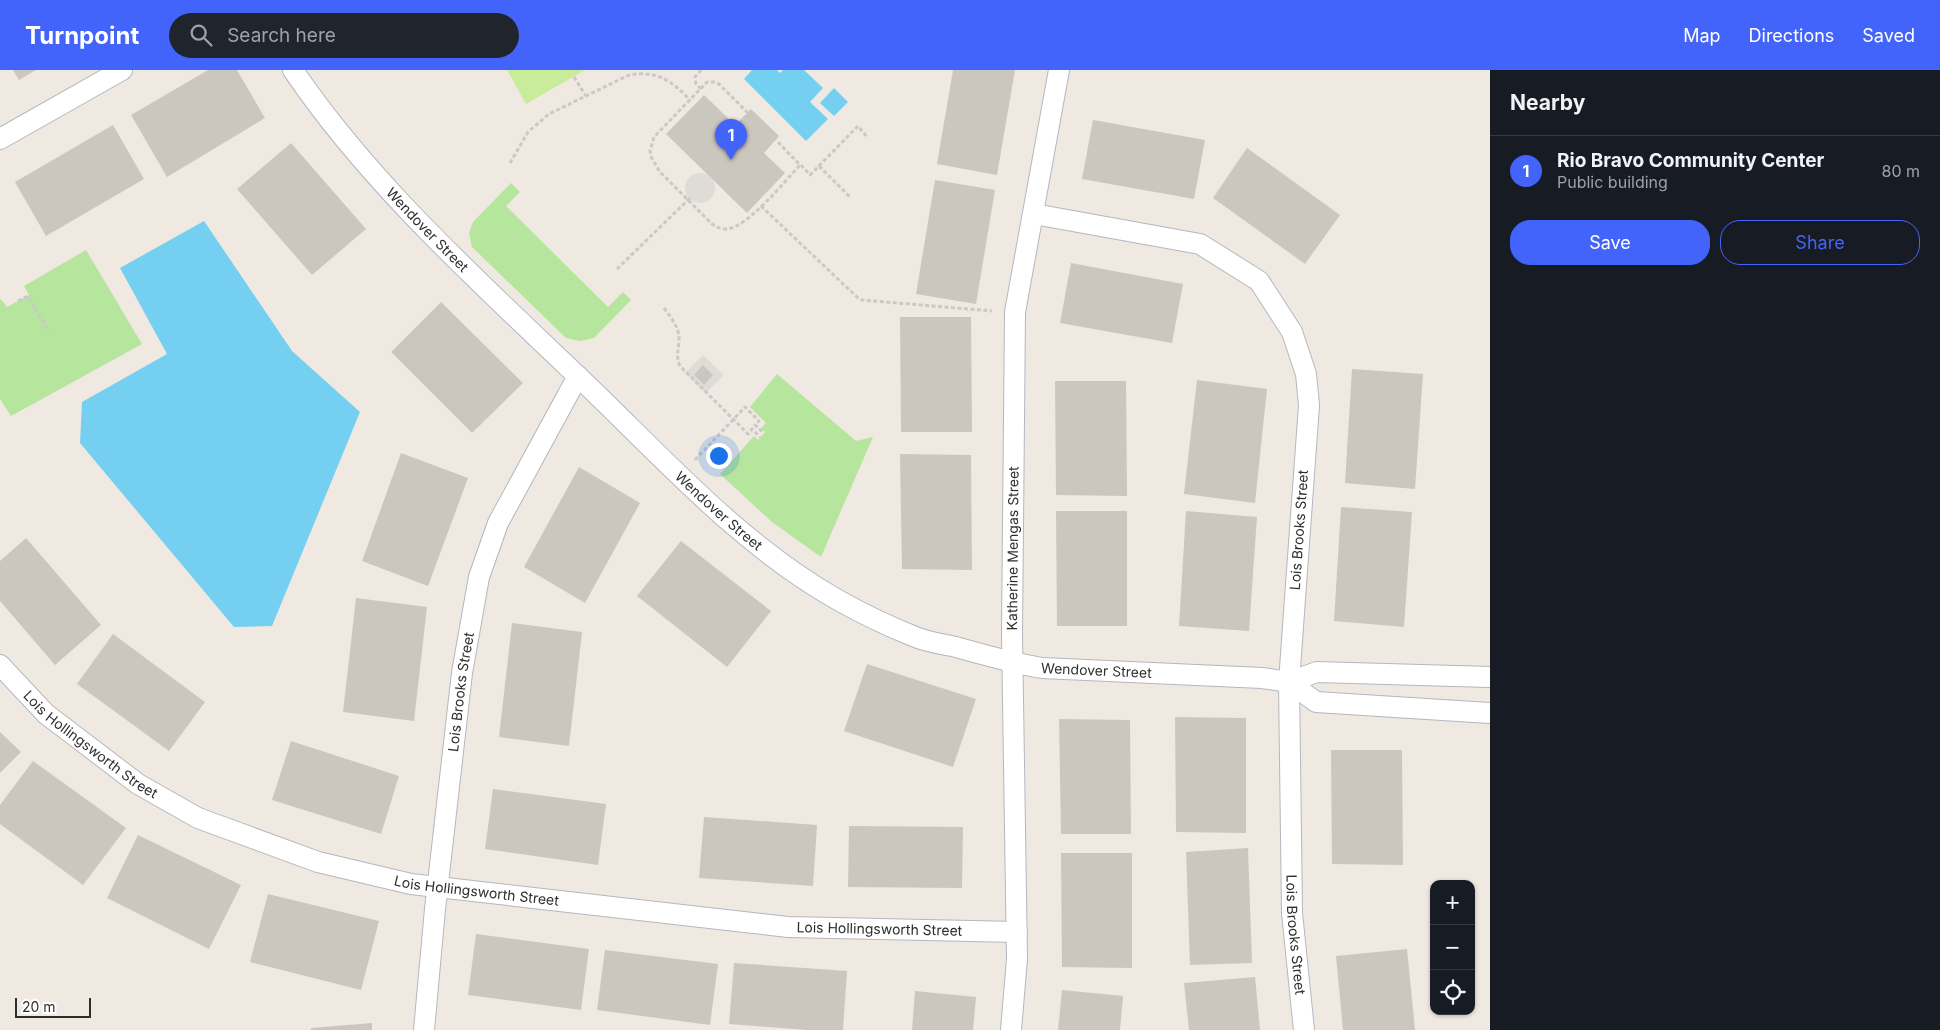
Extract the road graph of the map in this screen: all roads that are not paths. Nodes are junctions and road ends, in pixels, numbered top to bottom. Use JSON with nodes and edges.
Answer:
{"nodes":[{"id":1,"x":122,"y":70,"type":"edge"},
{"id":2,"x":293,"y":70,"type":"edge"},
{"id":3,"x":1059,"y":70,"type":"edge"},
{"id":4,"x":3,"y":131,"type":"edge"},
{"id":5,"x":1034,"y":214,"type":"junction"},
{"id":6,"x":578,"y":376,"type":"junction"},
{"id":7,"x":1012,"y":663,"type":"junction"},
{"id":8,"x":0,"y":665,"type":"edge"},
{"id":9,"x":1490,"y":677,"type":"edge"},
{"id":10,"x":1289,"y":682,"type":"junction"},
{"id":11,"x":1490,"y":713,"type":"edge"},
{"id":12,"x":439,"y":887,"type":"junction"},
{"id":13,"x":1017,"y":932,"type":"junction"},
{"id":14,"x":424,"y":1030,"type":"edge"},
{"id":15,"x":1011,"y":1030,"type":"edge"},
{"id":16,"x":1304,"y":1030,"type":"edge"}],
"edges":[{"from":1,"to":4,"type":"street"},
{"from":2,"to":6,"type":"street","name":"Wendover Street"},
{"from":3,"to":5,"type":"street","name":"Katherine Mengas Street"},
{"from":5,"to":7,"type":"street","name":"Katherine Mengas Street"},
{"from":5,"to":10,"type":"street","name":"Lois Brooks Street"},
{"from":6,"to":7,"type":"street","name":"Wendover Street"},
{"from":6,"to":12,"type":"street","name":"Lois Brooks Street"},
{"from":7,"to":10,"type":"street","name":"Wendover Street"},
{"from":7,"to":13,"type":"street","name":"Katherine Mengas Street"},
{"from":8,"to":12,"type":"street","name":"Lois Hollingsworth Street"},
{"from":9,"to":10,"type":"street","name":"Wendover Street"},
{"from":10,"to":11,"type":"street","name":"Wendover Street"},
{"from":10,"to":16,"type":"street","name":"Lois Brooks Street"},
{"from":12,"to":13,"type":"street","name":"Lois Hollingsworth Street"},
{"from":12,"to":14,"type":"street","name":"Lois Brooks Street"},
{"from":13,"to":15,"type":"street","name":"Katherine Mengas Street"}]}
